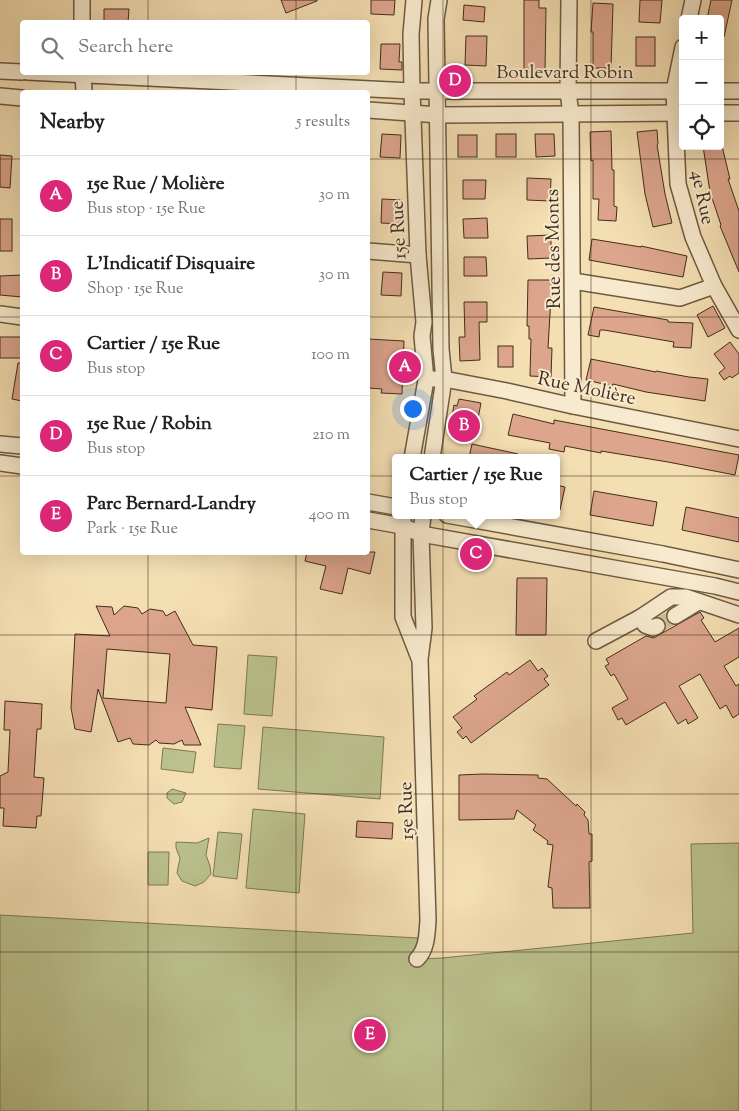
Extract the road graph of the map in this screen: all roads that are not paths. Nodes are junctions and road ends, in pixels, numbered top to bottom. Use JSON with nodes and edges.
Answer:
{"nodes":[{"id":1,"x":82,"y":0,"type":"edge"},
{"id":2,"x":414,"y":0,"type":"edge"},
{"id":3,"x":439,"y":0,"type":"edge"},
{"id":4,"x":568,"y":0,"type":"edge"},
{"id":5,"x":693,"y":0,"type":"edge"},
{"id":6,"x":690,"y":15,"type":"edge"},
{"id":7,"x":82,"y":20,"type":"edge"},
{"id":8,"x":682,"y":60,"type":"edge"},
{"id":9,"x":0,"y":71,"type":"edge"},
{"id":10,"x":20,"y":72,"type":"edge"},
{"id":11,"x":82,"y":75,"type":"edge"},
{"id":12,"x":101,"y":75,"type":"edge"},
{"id":13,"x":84,"y":90,"type":"edge"},
{"id":14,"x":412,"y":91,"type":"junction"},
{"id":15,"x":439,"y":91,"type":"junction"},
{"id":16,"x":678,"y":91,"type":"edge"},
{"id":17,"x":724,"y":91,"type":"edge"},
{"id":18,"x":739,"y":91,"type":"edge"},
{"id":19,"x":568,"y":92,"type":"junction"},
{"id":20,"x":0,"y":96,"type":"edge"},
{"id":21,"x":20,"y":98,"type":"edge"},
{"id":22,"x":370,"y":110,"type":"edge"},
{"id":23,"x":413,"y":113,"type":"junction"},
{"id":24,"x":679,"y":113,"type":"edge"},
{"id":25,"x":724,"y":113,"type":"edge"},
{"id":26,"x":739,"y":113,"type":"edge"},
{"id":27,"x":571,"y":114,"type":"junction"},
{"id":28,"x":439,"y":115,"type":"junction"},
{"id":29,"x":370,"y":251,"type":"edge"},
{"id":30,"x":418,"y":255,"type":"junction"},
{"id":31,"x":573,"y":281,"type":"junction"},
{"id":32,"x":714,"y":286,"type":"junction"},
{"id":33,"x":0,"y":314,"type":"edge"},
{"id":34,"x":20,"y":317,"type":"edge"},
{"id":35,"x":739,"y":330,"type":"edge"},
{"id":36,"x":444,"y":379,"type":"junction"},
{"id":37,"x":426,"y":380,"type":"junction"},
{"id":38,"x":573,"y":406,"type":"junction"},
{"id":39,"x":739,"y":439,"type":"edge"},
{"id":40,"x":0,"y":444,"type":"edge"},
{"id":41,"x":20,"y":446,"type":"edge"},
{"id":42,"x":413,"y":454,"type":"edge"},
{"id":43,"x":433,"y":454,"type":"edge"},
{"id":44,"x":0,"y":463,"type":"edge"},
{"id":45,"x":20,"y":466,"type":"edge"},
{"id":46,"x":370,"y":502,"type":"edge"},
{"id":47,"x":392,"y":506,"type":"edge"},
{"id":48,"x":423,"y":519,"type":"edge"},
{"id":49,"x":470,"y":519,"type":"edge"},
{"id":50,"x":370,"y":520,"type":"edge"},
{"id":51,"x":403,"y":521,"type":"edge"},
{"id":52,"x":421,"y":534,"type":"junction"},
{"id":53,"x":739,"y":570,"type":"edge"},
{"id":54,"x":739,"y":592,"type":"edge"},
{"id":55,"x":698,"y":602,"type":"junction"},
{"id":56,"x":739,"y":615,"type":"edge"},
{"id":57,"x":675,"y":616,"type":"tunnel mouth"},
{"id":58,"x":641,"y":617,"type":"junction"},
{"id":59,"x":657,"y":626,"type":"dead end"},
{"id":60,"x":596,"y":641,"type":"dead end"},
{"id":61,"x":420,"y":660,"type":"junction"},
{"id":62,"x":416,"y":959,"type":"dead end"}],
"edges":[{"from":1,"to":7,"type":"street"},
{"from":2,"to":14,"type":"street","name":"15e Rue"},
{"from":3,"to":15,"type":"street"},
{"from":4,"to":19,"type":"street","name":"Rue des Monts"},
{"from":5,"to":6,"type":"street"},
{"from":8,"to":16,"type":"street","name":"4e Rue"},
{"from":9,"to":10,"type":"street"},
{"from":11,"to":13,"type":"street"},
{"from":12,"to":14,"type":"street","name":"Boulevard Robin"},
{"from":14,"to":15,"type":"street","name":"Boulevard Robin"},
{"from":14,"to":23,"type":"street","name":"15e Rue"},
{"from":15,"to":19,"type":"street","name":"Boulevard Robin"},
{"from":15,"to":28,"type":"street"},
{"from":16,"to":19,"type":"street","name":"Boulevard Robin"},
{"from":16,"to":24,"type":"street","name":"4e Rue"},
{"from":17,"to":18,"type":"street"},
{"from":19,"to":27,"type":"street","name":"Rue des Monts"},
{"from":20,"to":21,"type":"street"},
{"from":22,"to":23,"type":"street"},
{"from":23,"to":28,"type":"street"},
{"from":23,"to":30,"type":"street","name":"15e Rue"},
{"from":24,"to":27,"type":"street"},
{"from":24,"to":32,"type":"street","name":"4e Rue"},
{"from":25,"to":26,"type":"street"},
{"from":27,"to":28,"type":"street"},
{"from":27,"to":31,"type":"street","name":"Rue des Monts"},
{"from":28,"to":36,"type":"street"},
{"from":29,"to":30,"type":"street"},
{"from":30,"to":37,"type":"street","name":"15e Rue"},
{"from":31,"to":32,"type":"street"},
{"from":31,"to":38,"type":"street","name":"Rue des Monts"},
{"from":32,"to":35,"type":"street","name":"4e Rue"},
{"from":33,"to":34,"type":"street"},
{"from":36,"to":37,"type":"street","name":"Rue Molière"},
{"from":36,"to":38,"type":"street","name":"Rue Molière"},
{"from":36,"to":43,"type":"street"},
{"from":37,"to":42,"type":"street","name":"15e Rue"},
{"from":38,"to":39,"type":"street","name":"Rue Molière"},
{"from":40,"to":41,"type":"street"},
{"from":44,"to":45,"type":"street"},
{"from":46,"to":47,"type":"street"},
{"from":48,"to":52,"type":"street","name":"15e Rue"},
{"from":49,"to":53,"type":"street"},
{"from":50,"to":51,"type":"street"},
{"from":51,"to":52,"type":"street"},
{"from":51,"to":61,"type":"street","name":"15e Rue"},
{"from":52,"to":54,"type":"street"},
{"from":52,"to":61,"type":"street","name":"15e Rue"},
{"from":55,"to":56,"type":"street"},
{"from":55,"to":57,"type":"street"},
{"from":55,"to":58,"type":"street"},
{"from":58,"to":59,"type":"street"},
{"from":58,"to":60,"type":"street"},
{"from":61,"to":62,"type":"street","name":"15e Rue"}]}
